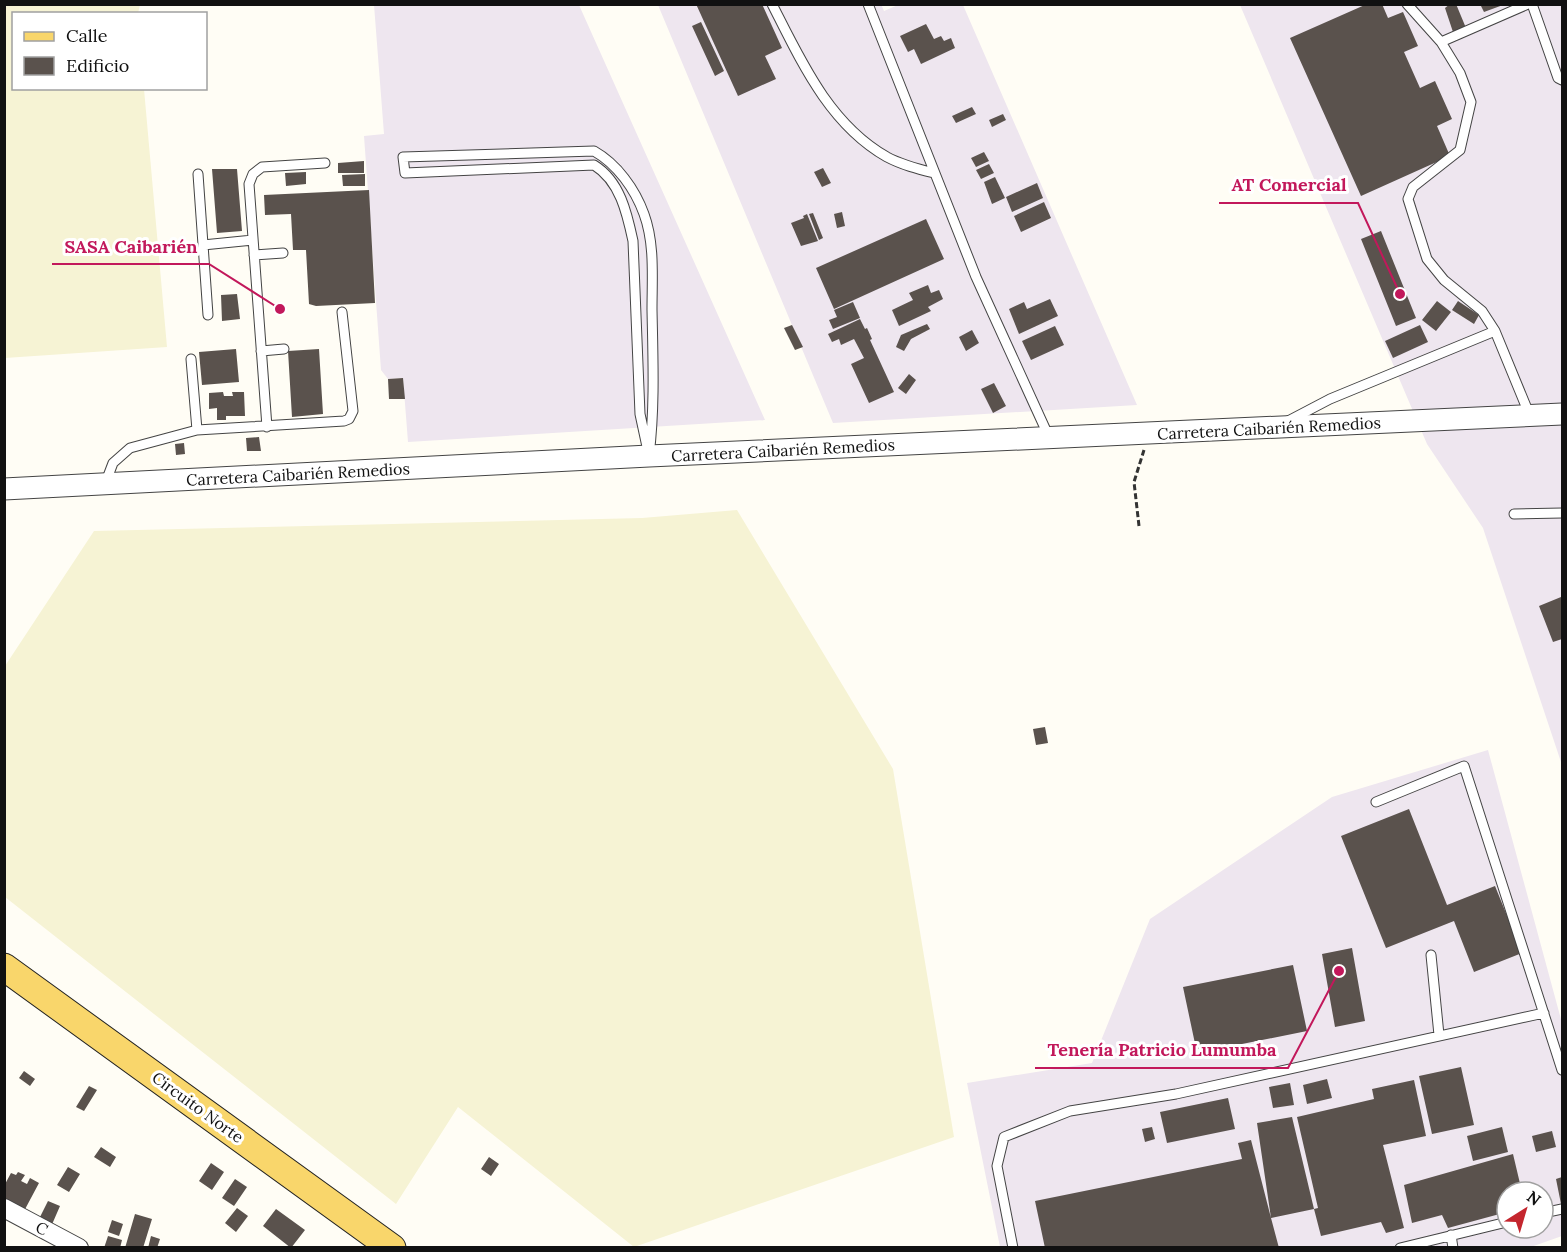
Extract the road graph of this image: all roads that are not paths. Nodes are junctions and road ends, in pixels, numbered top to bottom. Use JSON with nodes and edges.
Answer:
{"nodes":[{"id":1,"x":772,"y":4,"type":"edge"},
{"id":2,"x":868,"y":4,"type":"edge"},
{"id":3,"x":1407,"y":4,"type":"edge"},
{"id":4,"x":1530,"y":4,"type":"edge"},
{"id":5,"x":1441,"y":42,"type":"junction"},
{"id":6,"x":1563,"y":80,"type":"edge"},
{"id":7,"x":325,"y":163,"type":"dead end"},
{"id":8,"x":934,"y":173,"type":"junction"},
{"id":9,"x":198,"y":174,"type":"dead end"},
{"id":10,"x":253,"y":240,"type":"junction"},
{"id":11,"x":203,"y":245,"type":"junction"},
{"id":12,"x":283,"y":253,"type":"dead end"},
{"id":13,"x":254,"y":255,"type":"junction"},
{"id":14,"x":342,"y":312,"type":"dead end"},
{"id":15,"x":208,"y":315,"type":"dead end"},
{"id":16,"x":1495,"y":331,"type":"junction"},
{"id":17,"x":284,"y":349,"type":"dead end"},
{"id":18,"x":261,"y":351,"type":"junction"},
{"id":19,"x":191,"y":359,"type":"dead end"},
{"id":20,"x":1563,"y":414,"type":"edge"},
{"id":21,"x":1530,"y":416,"type":"junction"},
{"id":22,"x":267,"y":426,"type":"junction"},
{"id":23,"x":1273,"y":428,"type":"junction"},
{"id":24,"x":197,"y":429,"type":"junction"},
{"id":25,"x":1050,"y":439,"type":"junction"},
{"id":26,"x":649,"y":456,"type":"junction"},
{"id":27,"x":105,"y":484,"type":"junction"},
{"id":28,"x":4,"y":489,"type":"edge"},
{"id":29,"x":1563,"y":513,"type":"edge"},
{"id":30,"x":1514,"y":514,"type":"dead end"},
{"id":31,"x":1376,"y":802,"type":"dead end"},
{"id":32,"x":1431,"y":955,"type":"dead end"},
{"id":33,"x":4,"y":967,"type":"edge"},
{"id":34,"x":1544,"y":1013,"type":"junction"},
{"id":35,"x":1438,"y":1035,"type":"junction"},
{"id":36,"x":1563,"y":1070,"type":"edge"},
{"id":37,"x":4,"y":1208,"type":"edge"},
{"id":38,"x":1495,"y":1225,"type":"edge"},
{"id":39,"x":1451,"y":1235,"type":"junction"},
{"id":40,"x":79,"y":1248,"type":"edge"},
{"id":41,"x":392,"y":1248,"type":"edge"},
{"id":42,"x":1013,"y":1248,"type":"edge"},
{"id":43,"x":1400,"y":1248,"type":"edge"},
{"id":44,"x":1453,"y":1248,"type":"edge"}],
"edges":[{"from":1,"to":8,"type":"lane"},
{"from":2,"to":8,"type":"lane"},
{"from":3,"to":5,"type":"lane"},
{"from":4,"to":5,"type":"lane"},
{"from":4,"to":6,"type":"lane"},
{"from":5,"to":16,"type":"lane"},
{"from":7,"to":10,"type":"lane"},
{"from":8,"to":25,"type":"lane"},
{"from":9,"to":11,"type":"lane"},
{"from":10,"to":11,"type":"lane"},
{"from":10,"to":13,"type":"lane"},
{"from":11,"to":15,"type":"lane"},
{"from":12,"to":13,"type":"lane"},
{"from":13,"to":18,"type":"lane"},
{"from":14,"to":22,"type":"lane"},
{"from":16,"to":21,"type":"lane"},
{"from":16,"to":23,"type":"lane"},
{"from":17,"to":18,"type":"lane"},
{"from":18,"to":22,"type":"lane"},
{"from":19,"to":24,"type":"lane"},
{"from":20,"to":21,"type":"street","name":"Carretera Caibarién Remedios"},
{"from":21,"to":23,"type":"street","name":"Carretera Caibarién Remedios"},
{"from":22,"to":24,"type":"lane"},
{"from":23,"to":25,"type":"street","name":"Carretera Caibarién Remedios"},
{"from":24,"to":27,"type":"lane"},
{"from":25,"to":26,"type":"street","name":"Carretera Caibarién Remedios"},
{"from":26,"to":26,"type":"lane"},
{"from":26,"to":27,"type":"street","name":"Carretera Caibarién Remedios"},
{"from":27,"to":28,"type":"street","name":"Carretera Caibarién Remedios"},
{"from":29,"to":30,"type":"lane"},
{"from":31,"to":34,"type":"lane"},
{"from":32,"to":35,"type":"lane"},
{"from":33,"to":41,"type":"main road","name":"Circuito Norte"},
{"from":34,"to":35,"type":"lane"},
{"from":34,"to":36,"type":"lane"},
{"from":35,"to":42,"type":"lane"},
{"from":37,"to":40,"type":"street","name":"C"},
{"from":38,"to":39,"type":"lane"},
{"from":39,"to":43,"type":"lane"},
{"from":39,"to":44,"type":"lane"}]}
